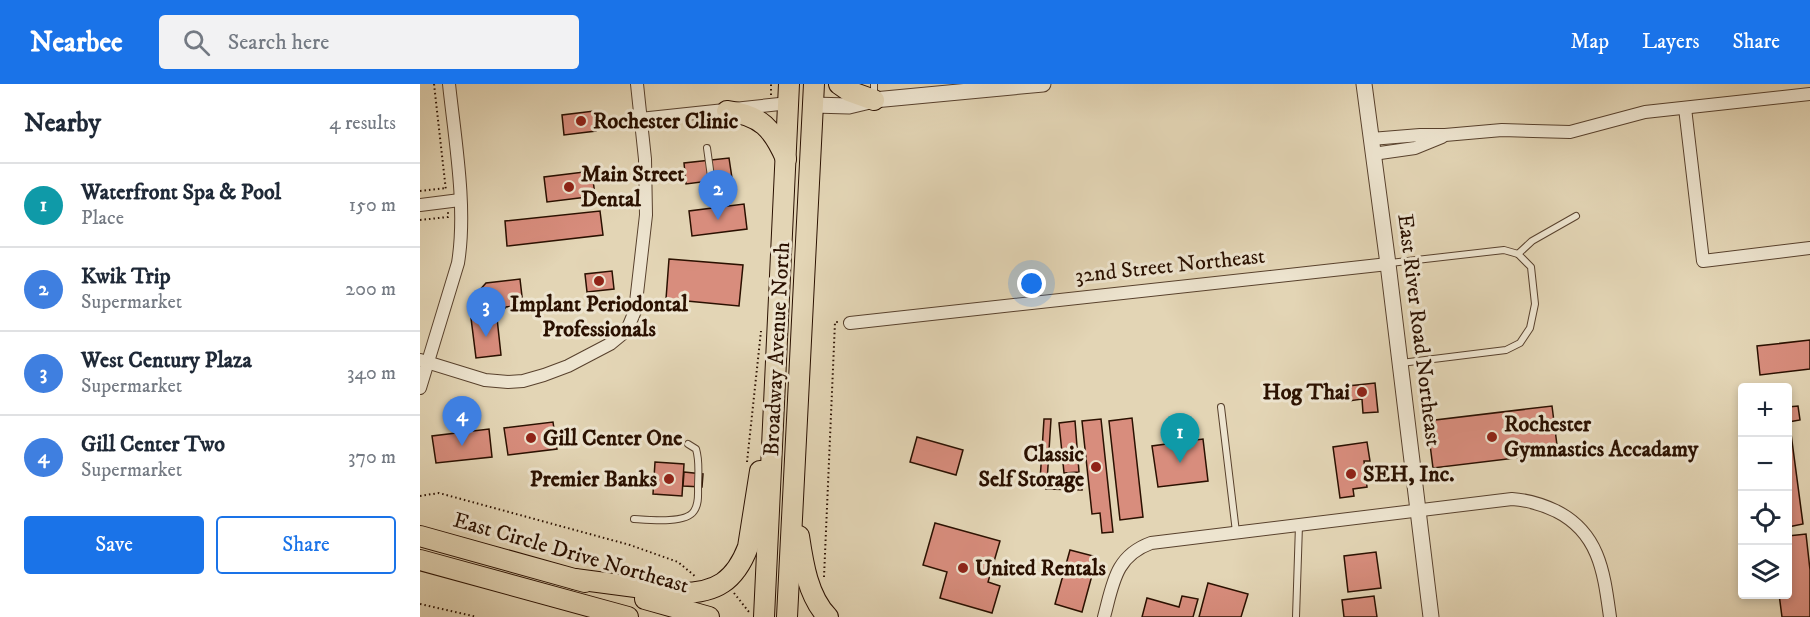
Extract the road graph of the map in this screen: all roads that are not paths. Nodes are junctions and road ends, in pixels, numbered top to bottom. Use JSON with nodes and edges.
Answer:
{"nodes":[{"id":1,"x":449,"y":84,"type":"edge"},
{"id":2,"x":637,"y":84,"type":"edge"},
{"id":3,"x":797,"y":84,"type":"edge"},
{"id":4,"x":814,"y":84,"type":"edge"},
{"id":5,"x":839,"y":84,"type":"edge"},
{"id":6,"x":1042,"y":84,"type":"edge"},
{"id":7,"x":1364,"y":84,"type":"edge"},
{"id":8,"x":979,"y":87,"type":"edge"},
{"id":9,"x":783,"y":92,"type":"edge"},
{"id":10,"x":874,"y":92,"type":"edge"},
{"id":11,"x":1810,"y":94,"type":"edge"},
{"id":12,"x":813,"y":105,"type":"junction"},
{"id":13,"x":1685,"y":108,"type":"junction"},
{"id":14,"x":727,"y":111,"type":"junction"},
{"id":15,"x":640,"y":119,"type":"junction"},
{"id":16,"x":811,"y":139,"type":"junction"},
{"id":17,"x":1372,"y":147,"type":"junction"},
{"id":18,"x":707,"y":148,"type":"dead end"},
{"id":19,"x":786,"y":159,"type":"junction"},
{"id":20,"x":713,"y":191,"type":"dead end"},
{"id":21,"x":460,"y":200,"type":"junction"},
{"id":22,"x":420,"y":204,"type":"edge"},
{"id":23,"x":1576,"y":216,"type":"dead end"},
{"id":24,"x":1810,"y":249,"type":"edge"},
{"id":25,"x":1518,"y":254,"type":"junction"},
{"id":26,"x":1388,"y":264,"type":"junction"},
{"id":27,"x":850,"y":323,"type":"dead end"},
{"id":28,"x":424,"y":361,"type":"edge"},
{"id":29,"x":1400,"y":363,"type":"junction"},
{"id":30,"x":776,"y":379,"type":"junction"},
{"id":31,"x":420,"y":388,"type":"edge"},
{"id":32,"x":1221,"y":407,"type":"dead end"},
{"id":33,"x":688,"y":444,"type":"dead end"},
{"id":34,"x":793,"y":498,"type":"junction"},
{"id":35,"x":1419,"y":510,"type":"junction"},
{"id":36,"x":634,"y":519,"type":"dead end"},
{"id":37,"x":1299,"y":524,"type":"junction"},
{"id":38,"x":1236,"y":532,"type":"junction"},
{"id":39,"x":420,"y":536,"type":"edge"},
{"id":40,"x":420,"y":560,"type":"edge"},
{"id":41,"x":575,"y":579,"type":"junction"},
{"id":42,"x":524,"y":588,"type":"junction"},
{"id":43,"x":604,"y":617,"type":"edge"},
{"id":44,"x":628,"y":617,"type":"edge"},
{"id":45,"x":709,"y":617,"type":"edge"},
{"id":46,"x":764,"y":617,"type":"edge"},
{"id":47,"x":787,"y":617,"type":"edge"},
{"id":48,"x":828,"y":617,"type":"edge"},
{"id":49,"x":1104,"y":617,"type":"edge"},
{"id":50,"x":1296,"y":617,"type":"edge"},
{"id":51,"x":1431,"y":617,"type":"edge"},
{"id":52,"x":1610,"y":617,"type":"edge"}],
"edges":[{"from":1,"to":21,"type":"street"},
{"from":2,"to":15,"type":"street"},
{"from":3,"to":12,"type":"main road"},
{"from":4,"to":12,"type":"main road","name":"Broadway Avenue North"},
{"from":5,"to":10,"type":"main road"},
{"from":6,"to":8,"type":"street"},
{"from":7,"to":17,"type":"street","name":"East River Road Northeast"},
{"from":8,"to":10,"type":"street"},
{"from":9,"to":14,"type":"street"},
{"from":9,"to":16,"type":"main road"},
{"from":9,"to":19,"type":"main road","name":"Broadway Avenue North"},
{"from":10,"to":12,"type":"street"},
{"from":11,"to":13,"type":"street"},
{"from":12,"to":16,"type":"main road","name":"Broadway Avenue North"},
{"from":13,"to":17,"type":"street"},
{"from":13,"to":24,"type":"street"},
{"from":14,"to":15,"type":"street"},
{"from":14,"to":19,"type":"main road"},
{"from":15,"to":28,"type":"street"},
{"from":16,"to":34,"type":"main road","name":"Broadway Avenue North"},
{"from":17,"to":26,"type":"street","name":"East River Road Northeast"},
{"from":18,"to":20,"type":"lane"},
{"from":19,"to":30,"type":"main road","name":"Broadway Avenue North"},
{"from":21,"to":22,"type":"street"},
{"from":21,"to":28,"type":"street"},
{"from":23,"to":25,"type":"lane"},
{"from":25,"to":26,"type":"lane"},
{"from":25,"to":29,"type":"lane"},
{"from":26,"to":27,"type":"street","name":"32nd Street Northeast"},
{"from":26,"to":29,"type":"street","name":"East River Road Northeast"},
{"from":28,"to":31,"type":"street"},
{"from":29,"to":35,"type":"street","name":"East River Road Northeast"},
{"from":30,"to":41,"type":"main road"},
{"from":30,"to":46,"type":"main road","name":"Broadway Avenue North"},
{"from":32,"to":38,"type":"lane"},
{"from":33,"to":36,"type":"lane"},
{"from":34,"to":47,"type":"main road","name":"Broadway Avenue North"},
{"from":34,"to":48,"type":"main road"},
{"from":35,"to":37,"type":"street"},
{"from":35,"to":51,"type":"street","name":"East River Road Northeast"},
{"from":35,"to":52,"type":"street"},
{"from":37,"to":38,"type":"street"},
{"from":37,"to":50,"type":"lane"},
{"from":38,"to":49,"type":"street"},
{"from":39,"to":41,"type":"main road","name":"East Circle Drive Northeast"},
{"from":40,"to":42,"type":"main road","name":"East Circle Drive Northeast"},
{"from":41,"to":45,"type":"main road","name":"East Circle Drive Northeast"},
{"from":42,"to":43,"type":"main road"},
{"from":42,"to":44,"type":"main road","name":"East Circle Drive Northeast"}]}
